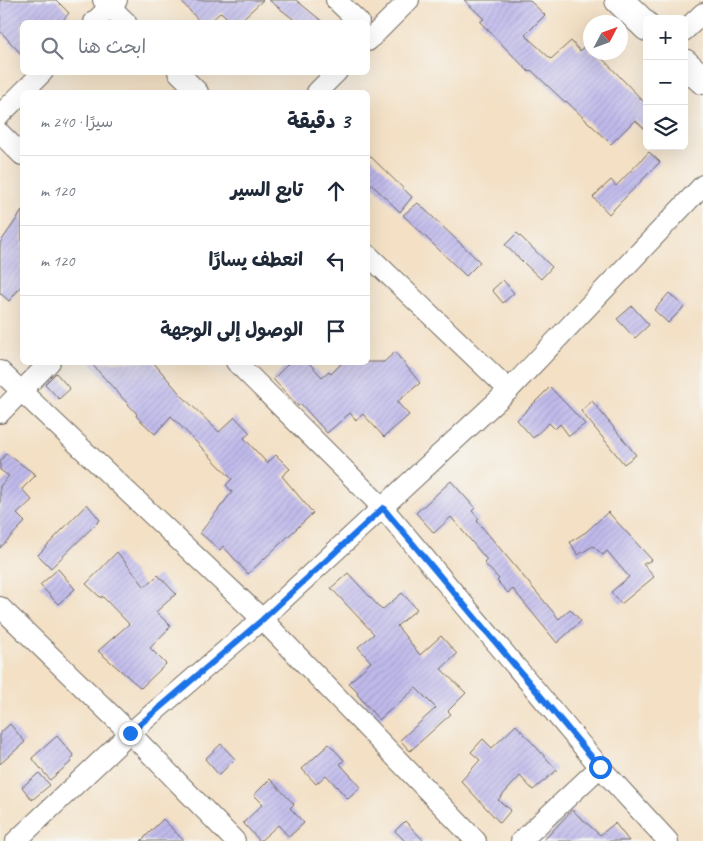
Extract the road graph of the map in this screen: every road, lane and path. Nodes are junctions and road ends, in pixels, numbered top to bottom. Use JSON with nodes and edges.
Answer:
{"nodes":[{"id":1,"x":336,"y":0,"type":"edge"},
{"id":2,"x":409,"y":0,"type":"edge"},
{"id":3,"x":619,"y":0,"type":"edge"},
{"id":4,"x":110,"y":2,"type":"edge"},
{"id":5,"x":703,"y":13,"type":"edge"},
{"id":6,"x":96,"y":20,"type":"edge"},
{"id":7,"x":124,"y":20,"type":"edge"},
{"id":8,"x":355,"y":20,"type":"edge"},
{"id":9,"x":643,"y":23,"type":"edge"},
{"id":10,"x":688,"y":27,"type":"edge"},
{"id":11,"x":370,"y":31,"type":"edge"},
{"id":12,"x":688,"y":67,"type":"edge"},
{"id":13,"x":40,"y":75,"type":"edge"},
{"id":14,"x":181,"y":75,"type":"edge"},
{"id":15,"x":334,"y":75,"type":"edge"},
{"id":16,"x":703,"y":80,"type":"edge"},
{"id":17,"x":25,"y":90,"type":"edge"},
{"id":18,"x":196,"y":90,"type":"edge"},
{"id":19,"x":319,"y":90,"type":"edge"},
{"id":20,"x":20,"y":94,"type":"edge"},
{"id":21,"x":0,"y":114,"type":"edge"},
{"id":22,"x":0,"y":133,"type":"edge"},
{"id":23,"x":20,"y":153,"type":"edge"},
{"id":24,"x":703,"y":185,"type":"edge"},
{"id":25,"x":370,"y":257,"type":"edge"},
{"id":26,"x":47,"y":365,"type":"edge"},
{"id":27,"x":239,"y":365,"type":"edge"},
{"id":28,"x":0,"y":371,"type":"edge"},
{"id":29,"x":508,"y":390,"type":"junction"},
{"id":30,"x":21,"y":392,"type":"junction"},
{"id":31,"x":0,"y":413,"type":"edge"},
{"id":32,"x":383,"y":508,"type":"junction"},
{"id":33,"x":0,"y":607,"type":"edge"},
{"id":34,"x":262,"y":620,"type":"junction"},
{"id":35,"x":130,"y":733,"type":"junction"},
{"id":36,"x":600,"y":767,"type":"junction"},
{"id":37,"x":0,"y":836,"type":"edge"},
{"id":38,"x":5,"y":841,"type":"edge"},
{"id":39,"x":16,"y":841,"type":"edge"},
{"id":40,"x":235,"y":841,"type":"edge"},
{"id":41,"x":476,"y":841,"type":"edge"},
{"id":42,"x":521,"y":841,"type":"edge"},
{"id":43,"x":668,"y":841,"type":"edge"}],
"edges":[{"from":1,"to":8,"type":"street"},
{"from":2,"to":11,"type":"street"},
{"from":3,"to":9,"type":"highway"},
{"from":4,"to":6,"type":"street"},
{"from":4,"to":7,"type":"street"},
{"from":5,"to":10,"type":"street"},
{"from":12,"to":16,"type":"highway"},
{"from":13,"to":17,"type":"street"},
{"from":14,"to":18,"type":"street"},
{"from":15,"to":19,"type":"street"},
{"from":20,"to":21,"type":"street"},
{"from":22,"to":23,"type":"street"},
{"from":24,"to":29,"type":"street"},
{"from":25,"to":29,"type":"street"},
{"from":26,"to":30,"type":"street"},
{"from":27,"to":32,"type":"street"},
{"from":28,"to":30,"type":"street"},
{"from":29,"to":32,"type":"street"},
{"from":30,"to":31,"type":"street"},
{"from":30,"to":34,"type":"street"},
{"from":32,"to":34,"type":"street"},
{"from":32,"to":36,"type":"street"},
{"from":33,"to":35,"type":"street"},
{"from":34,"to":35,"type":"street"},
{"from":34,"to":41,"type":"street"},
{"from":35,"to":39,"type":"street"},
{"from":35,"to":40,"type":"street"},
{"from":36,"to":42,"type":"street"},
{"from":36,"to":43,"type":"street"},
{"from":37,"to":38,"type":"street"}]}
